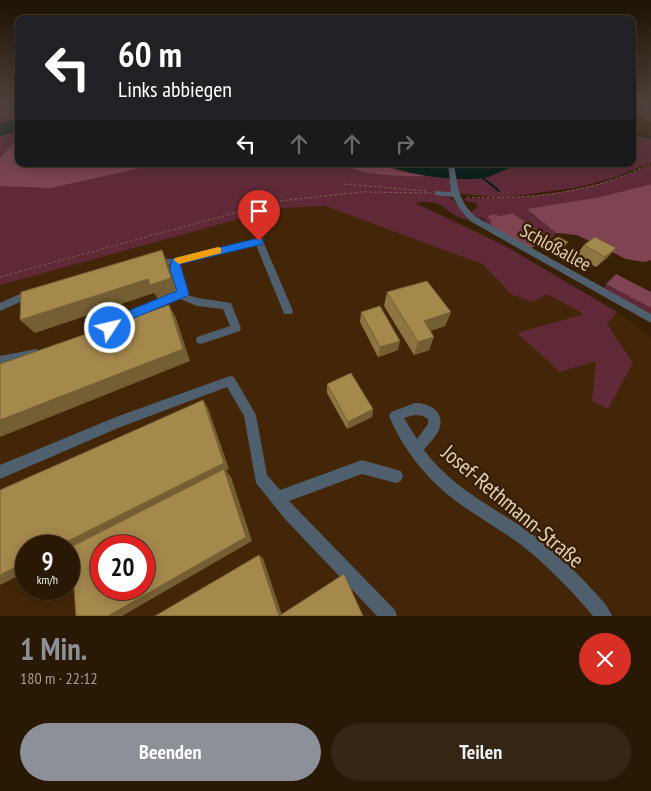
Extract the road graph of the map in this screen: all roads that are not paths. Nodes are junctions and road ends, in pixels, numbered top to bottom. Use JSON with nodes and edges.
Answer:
{"nodes":[{"id":1,"x":452,"y":167,"type":"edge"},
{"id":2,"x":438,"y":193,"type":"road end"},
{"id":3,"x":456,"y":194,"type":"junction"},
{"id":4,"x":142,"y":260,"type":"edge"},
{"id":5,"x":175,"y":261,"type":"junction"},
{"id":6,"x":44,"y":289,"type":"edge"},
{"id":7,"x":183,"y":294,"type":"junction"},
{"id":8,"x":0,"y":308,"type":"edge"},
{"id":9,"x":288,"y":311,"type":"dead end"},
{"id":10,"x":651,"y":319,"type":"edge"},
{"id":11,"x":92,"y":336,"type":"edge"},
{"id":12,"x":201,"y":340,"type":"dead end"},
{"id":13,"x":46,"y":352,"type":"edge"},
{"id":14,"x":0,"y":361,"type":"edge"},
{"id":15,"x":416,"y":450,"type":"dead end"},
{"id":16,"x":0,"y":472,"type":"edge"},
{"id":17,"x":396,"y":476,"type":"dead end"},
{"id":18,"x":277,"y":498,"type":"junction"},
{"id":19,"x":389,"y":616,"type":"edge"},
{"id":20,"x":604,"y":616,"type":"edge"}],
"edges":[{"from":1,"to":3,"type":"street"},
{"from":2,"to":3,"type":"street"},
{"from":3,"to":10,"type":"street","name":"Schloßallee"},
{"from":4,"to":5,"type":"street"},
{"from":5,"to":7,"type":"street"},
{"from":5,"to":9,"type":"street"},
{"from":6,"to":8,"type":"street"},
{"from":7,"to":11,"type":"street"},
{"from":7,"to":12,"type":"street"},
{"from":13,"to":14,"type":"street"},
{"from":15,"to":20,"type":"street","name":"Josef-Rethmann-Straße"},
{"from":16,"to":18,"type":"street"},
{"from":17,"to":18,"type":"street"},
{"from":18,"to":19,"type":"street"}]}
